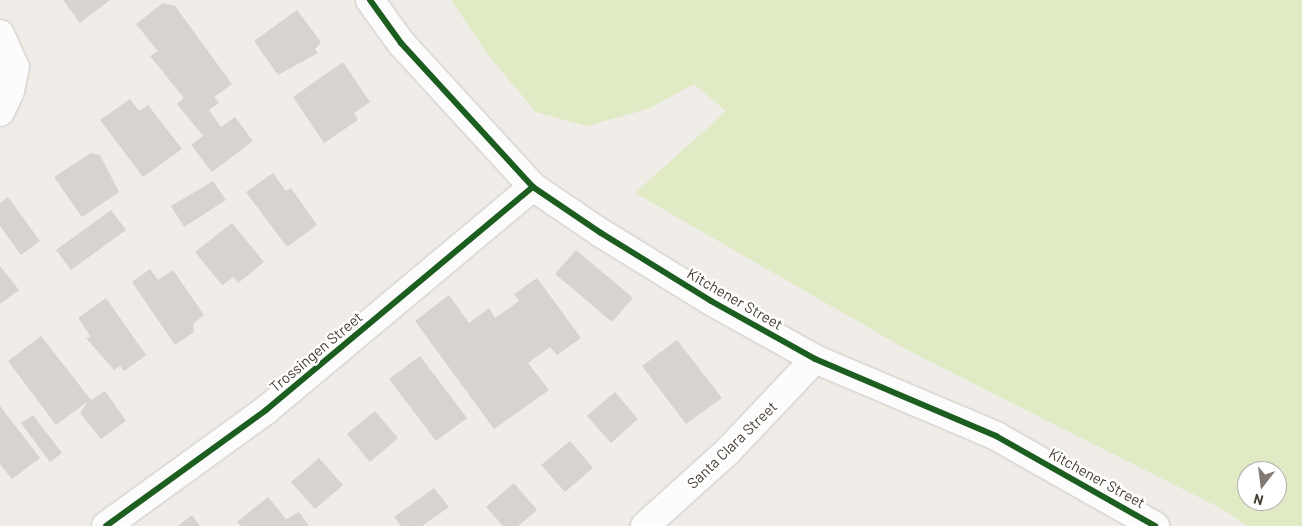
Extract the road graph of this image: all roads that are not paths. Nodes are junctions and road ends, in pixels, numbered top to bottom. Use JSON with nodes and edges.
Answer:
{"nodes":[{"id":1,"x":370,"y":0,"type":"edge"},
{"id":2,"x":0,"y":34,"type":"edge"},
{"id":3,"x":0,"y":112,"type":"edge"},
{"id":4,"x":533,"y":187,"type":"junction"},
{"id":5,"x":815,"y":359,"type":"junction"},
{"id":6,"x":106,"y":526,"type":"edge"},
{"id":7,"x":645,"y":526,"type":"edge"},
{"id":8,"x":1155,"y":526,"type":"edge"}],
"edges":[{"from":1,"to":4,"type":"street","name":"Kitchener Street"},
{"from":2,"to":3,"type":"street"},
{"from":4,"to":5,"type":"street","name":"Kitchener Street"},
{"from":4,"to":6,"type":"street","name":"Trossingen Street"},
{"from":5,"to":7,"type":"street","name":"Santa Clara Street"},
{"from":5,"to":8,"type":"street","name":"Kitchener Street"}]}
